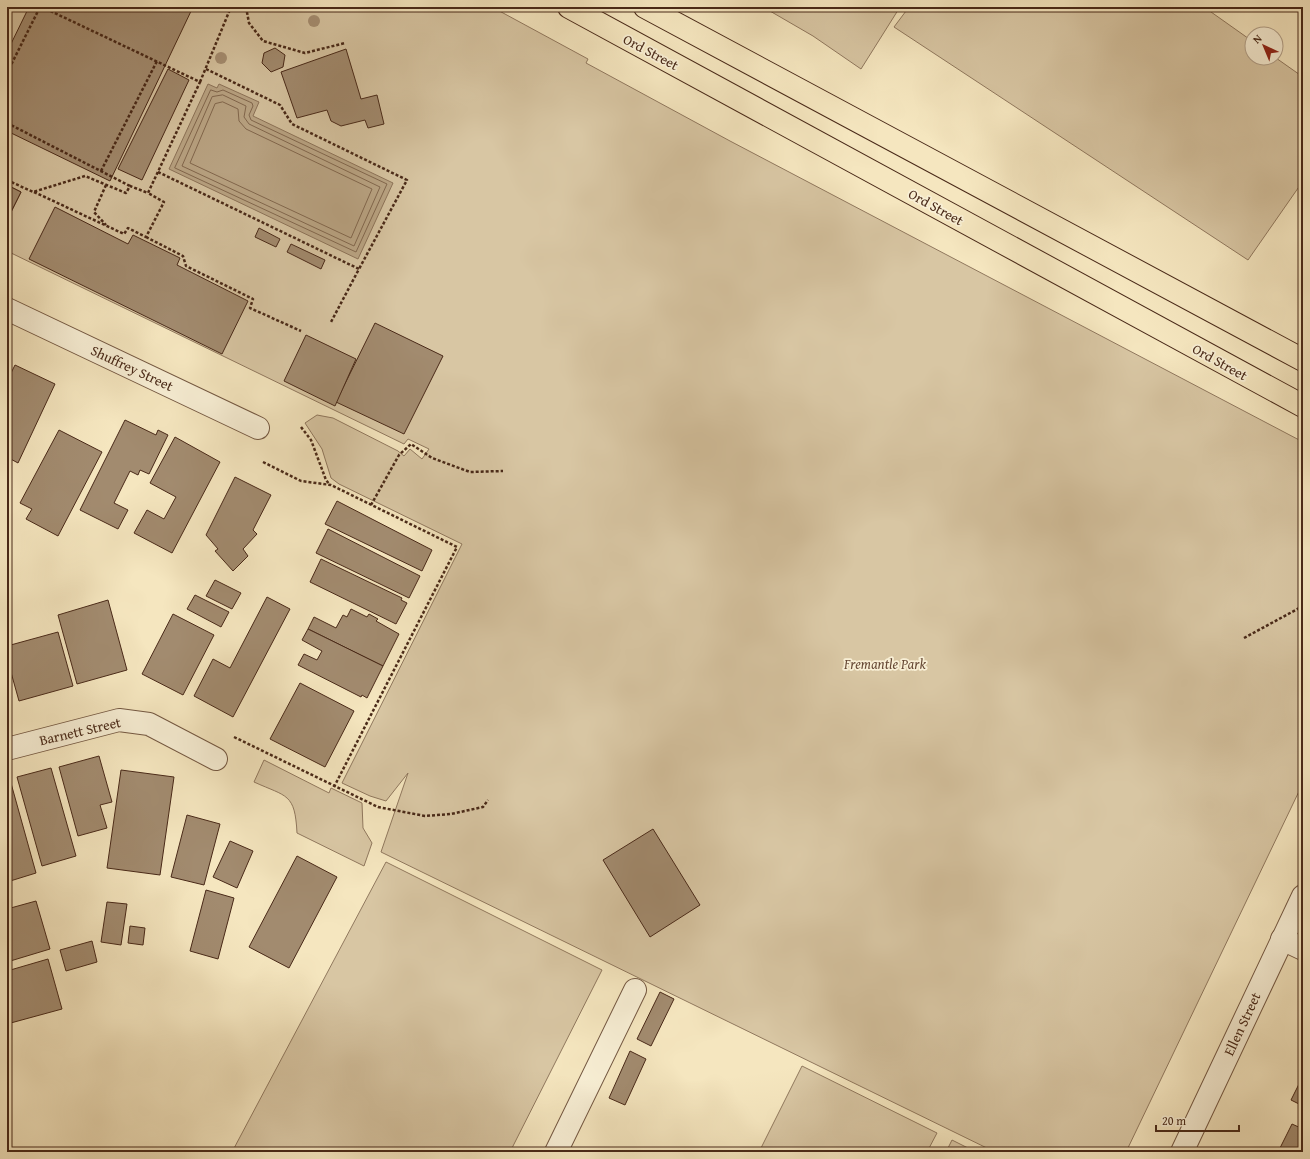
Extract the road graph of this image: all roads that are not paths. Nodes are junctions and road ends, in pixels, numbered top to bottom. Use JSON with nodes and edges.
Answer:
{"nodes":[{"id":1,"x":569,"y":7,"type":"edge"},
{"id":2,"x":645,"y":7,"type":"edge"},
{"id":3,"x":7,"y":309,"type":"edge"},
{"id":4,"x":1303,"y":360,"type":"edge"},
{"id":5,"x":1303,"y":406,"type":"edge"},
{"id":6,"x":258,"y":428,"type":"dead end"},
{"id":7,"x":7,"y":748,"type":"edge"},
{"id":8,"x":216,"y":759,"type":"dead end"},
{"id":9,"x":1303,"y":896,"type":"edge"},
{"id":10,"x":1282,"y":939,"type":"junction"},
{"id":11,"x":1303,"y":949,"type":"edge"},
{"id":12,"x":635,"y":990,"type":"dead end"},
{"id":13,"x":556,"y":1152,"type":"edge"},
{"id":14,"x":1182,"y":1152,"type":"edge"}],
"edges":[{"from":1,"to":5,"type":"main road","name":"Ord Street"},
{"from":2,"to":4,"type":"main road"},
{"from":3,"to":6,"type":"street","name":"Shuffrey Street"},
{"from":7,"to":8,"type":"street","name":"Barnett Street"},
{"from":9,"to":10,"type":"street","name":"Ellen Street"},
{"from":10,"to":11,"type":"street"},
{"from":10,"to":14,"type":"street","name":"Ellen Street"},
{"from":12,"to":13,"type":"street"}]}
